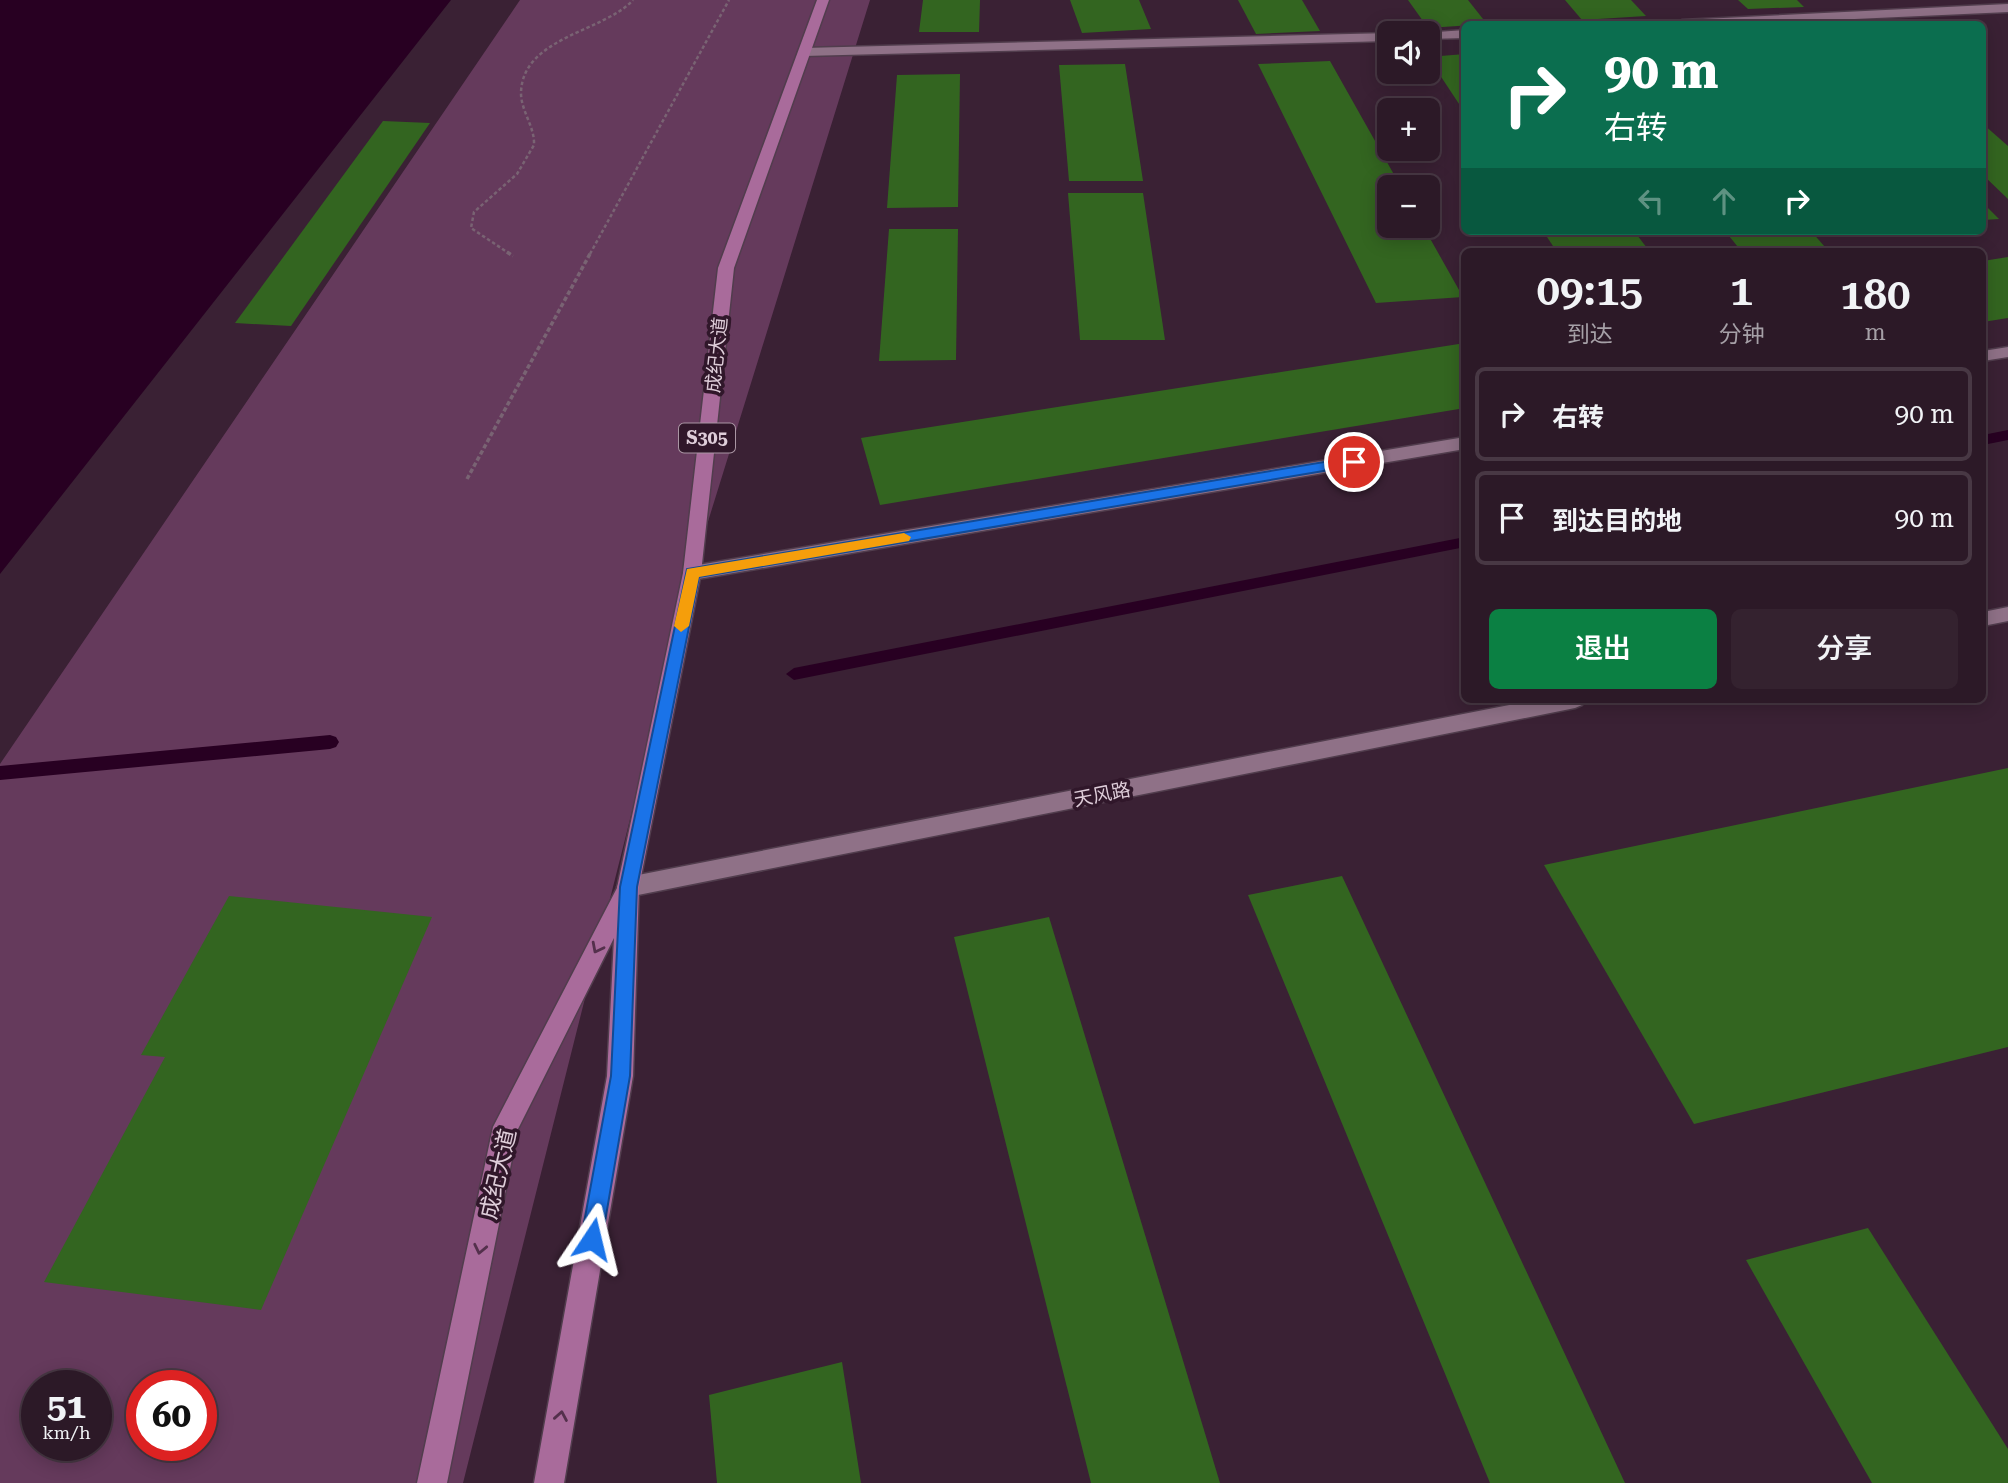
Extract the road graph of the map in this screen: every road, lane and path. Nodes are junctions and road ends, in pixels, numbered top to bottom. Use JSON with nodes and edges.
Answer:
{"nodes":[{"id":1,"x":633,"y":0,"type":"edge"},
{"id":2,"x":729,"y":0,"type":"edge"},
{"id":3,"x":823,"y":0,"type":"edge"},
{"id":4,"x":2008,"y":8,"type":"edge"},
{"id":5,"x":1743,"y":21,"type":"edge"},
{"id":6,"x":1461,"y":34,"type":"edge"},
{"id":7,"x":1440,"y":35,"type":"edge"},
{"id":8,"x":1377,"y":37,"type":"edge"},
{"id":9,"x":804,"y":52,"type":"junction"},
{"id":10,"x":513,"y":256,"type":"dead end"},
{"id":11,"x":2008,"y":352,"type":"edge"},
{"id":12,"x":1986,"y":356,"type":"edge"},
{"id":13,"x":1461,"y":444,"type":"edge"},
{"id":14,"x":467,"y":479,"type":"dead end"},
{"id":15,"x":692,"y":573,"type":"junction"},
{"id":16,"x":2008,"y":614,"type":"edge"},
{"id":17,"x":1986,"y":618,"type":"edge"},
{"id":18,"x":1560,"y":703,"type":"edge"},
{"id":19,"x":628,"y":887,"type":"junction"},
{"id":20,"x":432,"y":1483,"type":"edge"},
{"id":21,"x":549,"y":1483,"type":"edge"}],
"edges":[{"from":1,"to":10,"type":"path"},
{"from":2,"to":14,"type":"path"},
{"from":3,"to":9,"type":"main road","name":"成纪大道","number":"S305"},
{"from":4,"to":5,"type":"street"},
{"from":6,"to":7,"type":"street"},
{"from":8,"to":9,"type":"street"},
{"from":9,"to":15,"type":"main road","name":"成纪大道","number":"S305"},
{"from":11,"to":12,"type":"street"},
{"from":13,"to":15,"type":"street"},
{"from":15,"to":19,"type":"main road","name":"成纪大道","number":"S305"},
{"from":16,"to":17,"type":"street"},
{"from":18,"to":19,"type":"street","name":"天风路"},
{"from":19,"to":20,"type":"main road","name":"成纪大道","one_way":true},
{"from":21,"to":19,"type":"main road","name":"成纪大道","number":"S305","one_way":true}]}
